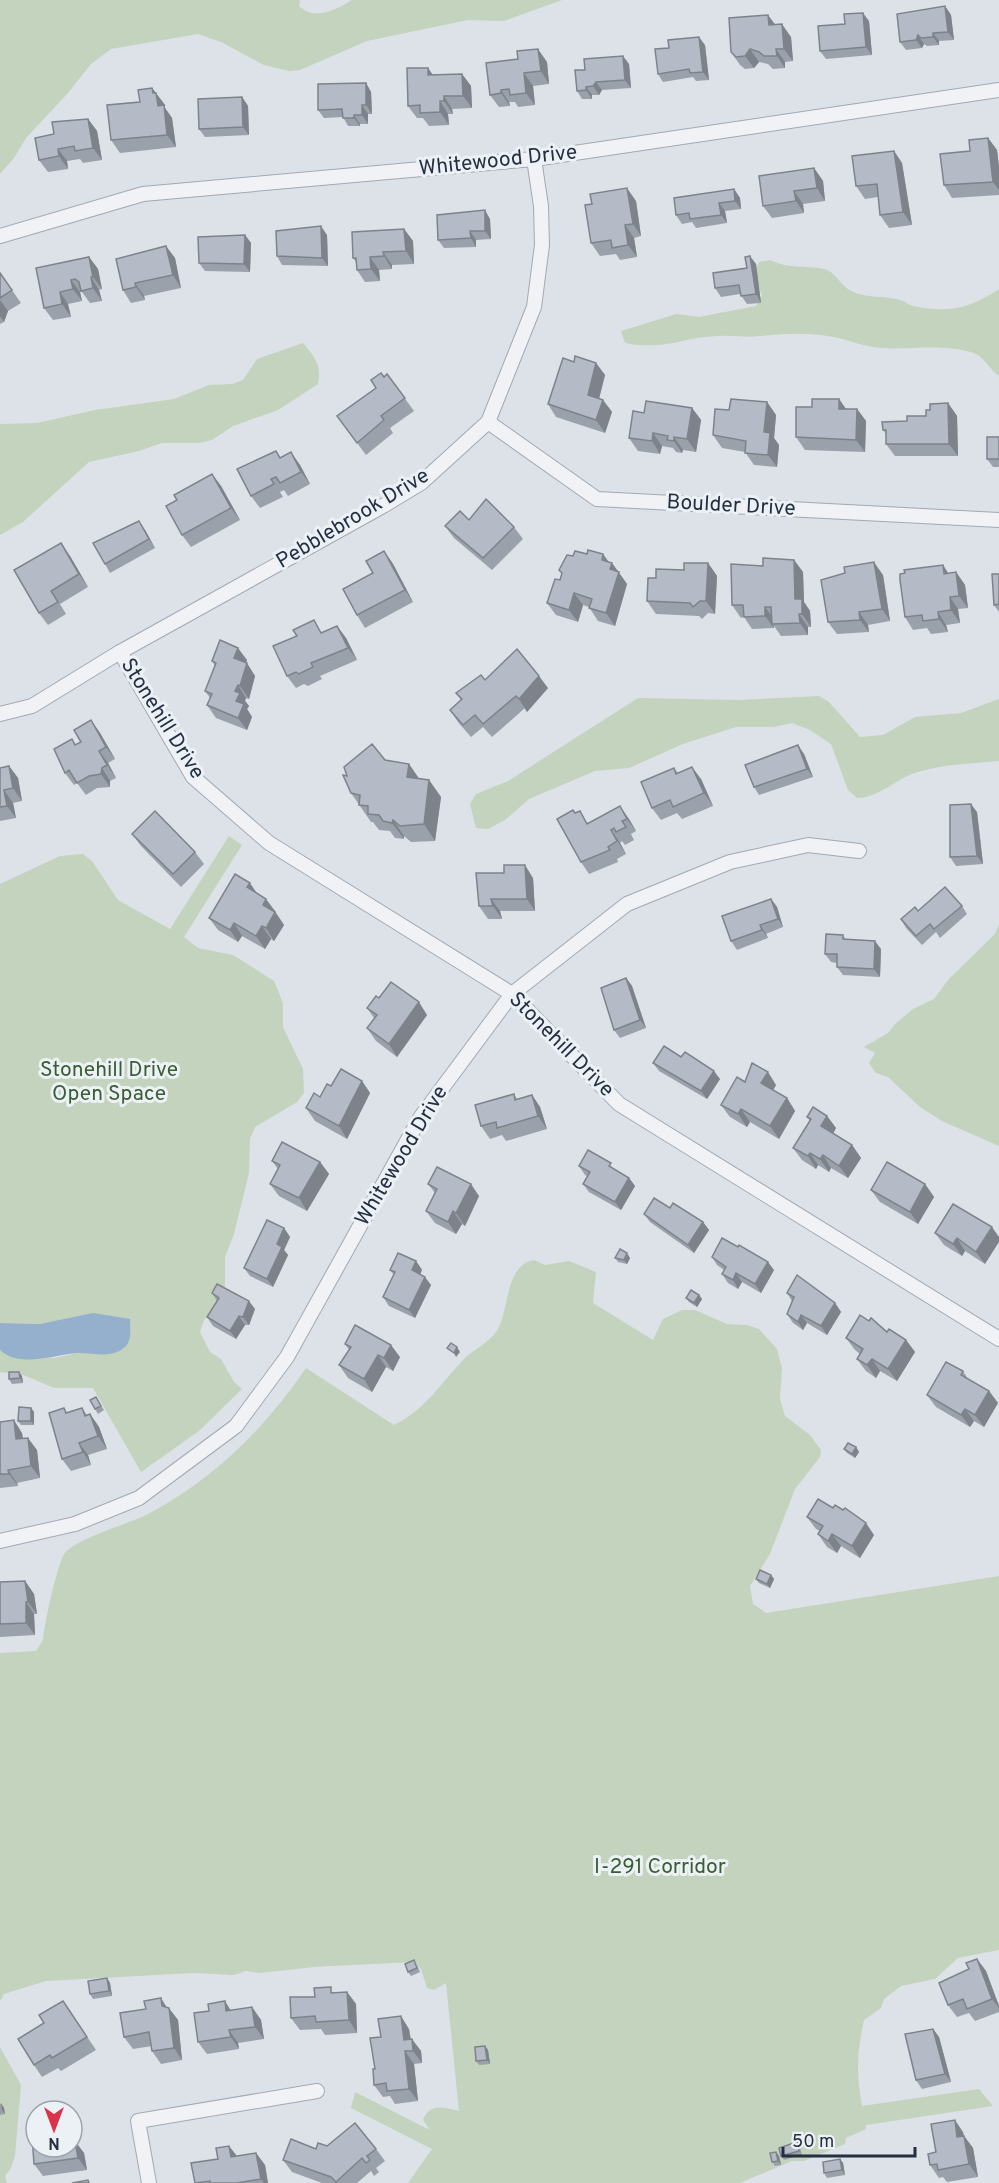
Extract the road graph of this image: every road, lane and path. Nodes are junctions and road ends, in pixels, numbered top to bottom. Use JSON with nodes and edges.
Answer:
{"nodes":[{"id":1,"x":999,"y":90,"type":"edge"},
{"id":2,"x":534,"y":159,"type":"junction"},
{"id":3,"x":0,"y":236,"type":"edge"},
{"id":4,"x":488,"y":422,"type":"junction"},
{"id":5,"x":999,"y":520,"type":"edge"},
{"id":6,"x":120,"y":652,"type":"junction"},
{"id":7,"x":0,"y":714,"type":"edge"},
{"id":8,"x":859,"y":851,"type":"dead end"},
{"id":9,"x":512,"y":994,"type":"junction"},
{"id":10,"x":999,"y":1339,"type":"edge"},
{"id":11,"x":0,"y":1541,"type":"edge"},
{"id":12,"x":317,"y":2091,"type":"dead end"},
{"id":13,"x":149,"y":2183,"type":"edge"}],
"edges":[{"from":1,"to":2,"type":"street","name":"Whitewood Drive"},
{"from":2,"to":3,"type":"street","name":"Whitewood Drive"},
{"from":2,"to":4,"type":"street","name":"Pebblebrook Drive"},
{"from":4,"to":5,"type":"street","name":"Boulder Drive"},
{"from":4,"to":6,"type":"street","name":"Pebblebrook Drive"},
{"from":6,"to":7,"type":"street","name":"Pebblebrook Drive"},
{"from":6,"to":9,"type":"street","name":"Stonehill Drive"},
{"from":8,"to":9,"type":"street","name":"Whitewood Drive"},
{"from":9,"to":10,"type":"street","name":"Stonehill Drive"},
{"from":9,"to":11,"type":"street","name":"Whitewood Drive"},
{"from":12,"to":13,"type":"street"}]}
